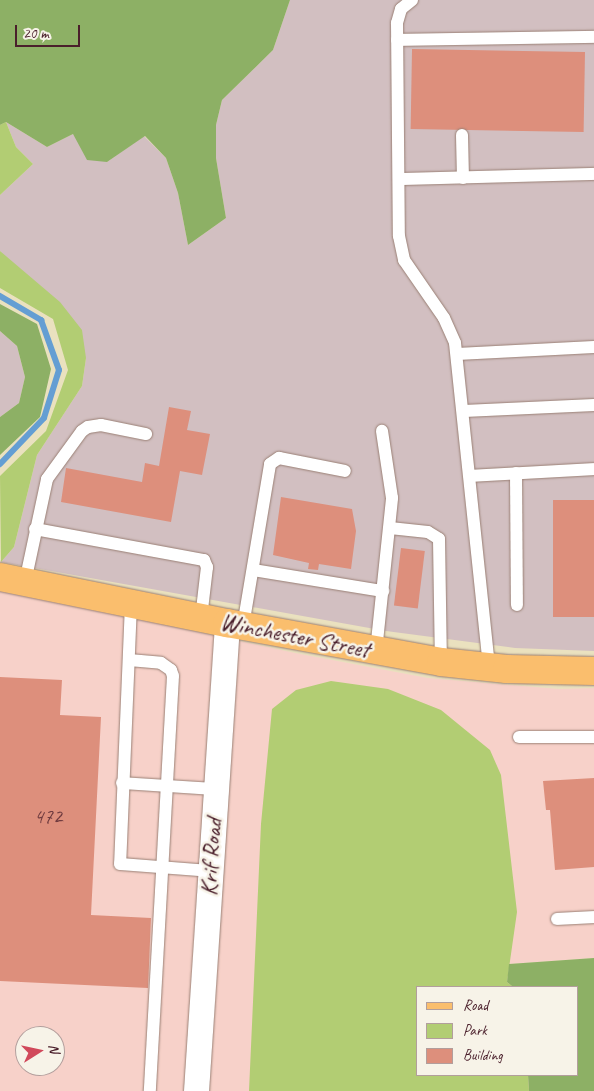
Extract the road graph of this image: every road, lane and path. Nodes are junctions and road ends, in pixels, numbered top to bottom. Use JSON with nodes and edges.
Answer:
{"nodes":[{"id":1,"x":412,"y":0,"type":"edge"},
{"id":2,"x":594,"y":37,"type":"edge"},
{"id":3,"x":397,"y":40,"type":"junction"},
{"id":4,"x":462,"y":135,"type":"dead end"},
{"id":5,"x":594,"y":174,"type":"edge"},
{"id":6,"x":463,"y":178,"type":"junction"},
{"id":7,"x":399,"y":179,"type":"junction"},
{"id":8,"x":594,"y":347,"type":"edge"},
{"id":9,"x":457,"y":354,"type":"junction"},
{"id":10,"x":594,"y":405,"type":"edge"},
{"id":11,"x":464,"y":411,"type":"junction"},
{"id":12,"x":382,"y":431,"type":"dead end"},
{"id":13,"x":146,"y":434,"type":"dead end"},
{"id":14,"x":594,"y":470,"type":"edge"},
{"id":15,"x":345,"y":471,"type":"dead end"},
{"id":16,"x":516,"y":473,"type":"junction"},
{"id":17,"x":470,"y":476,"type":"junction"},
{"id":18,"x":390,"y":528,"type":"junction"},
{"id":19,"x":35,"y":529,"type":"junction"},
{"id":20,"x":253,"y":570,"type":"junction"},
{"id":21,"x":12,"y":580,"type":"edge"},
{"id":22,"x":383,"y":591,"type":"junction"},
{"id":23,"x":131,"y":604,"type":"junction"},
{"id":24,"x":517,"y":605,"type":"dead end"},
{"id":25,"x":224,"y":622,"type":"junction"},
{"id":26,"x":376,"y":651,"type":"junction"},
{"id":27,"x":129,"y":660,"type":"junction"},
{"id":28,"x":441,"y":662,"type":"junction"},
{"id":29,"x":488,"y":668,"type":"junction"},
{"id":30,"x":594,"y":671,"type":"edge"},
{"id":31,"x":519,"y":737,"type":"dead end"},
{"id":32,"x":594,"y":737,"type":"edge"},
{"id":33,"x":122,"y":783,"type":"junction"},
{"id":34,"x":166,"y":786,"type":"junction"},
{"id":35,"x":216,"y":789,"type":"junction"},
{"id":36,"x":162,"y":868,"type":"junction"},
{"id":37,"x":210,"y":871,"type":"junction"},
{"id":38,"x":594,"y":917,"type":"edge"},
{"id":39,"x":556,"y":919,"type":"dead end"},
{"id":40,"x":150,"y":1091,"type":"edge"},
{"id":41,"x":196,"y":1091,"type":"edge"}],
"edges":[{"from":1,"to":3,"type":"lane"},
{"from":2,"to":3,"type":"lane"},
{"from":3,"to":7,"type":"lane"},
{"from":4,"to":6,"type":"lane"},
{"from":5,"to":6,"type":"lane"},
{"from":6,"to":7,"type":"lane"},
{"from":7,"to":9,"type":"lane"},
{"from":8,"to":9,"type":"lane"},
{"from":9,"to":11,"type":"lane"},
{"from":10,"to":11,"type":"lane"},
{"from":11,"to":17,"type":"lane"},
{"from":12,"to":18,"type":"lane"},
{"from":13,"to":19,"type":"lane"},
{"from":14,"to":16,"type":"lane"},
{"from":15,"to":20,"type":"lane"},
{"from":16,"to":17,"type":"lane"},
{"from":16,"to":24,"type":"lane"},
{"from":17,"to":29,"type":"lane"},
{"from":18,"to":22,"type":"lane"},
{"from":18,"to":28,"type":"lane"},
{"from":19,"to":21,"type":"lane"},
{"from":19,"to":25,"type":"lane"},
{"from":20,"to":22,"type":"lane"},
{"from":20,"to":25,"type":"lane"},
{"from":21,"to":23,"type":"main road","name":"Winchester Street"},
{"from":22,"to":26,"type":"lane"},
{"from":23,"to":25,"type":"main road","name":"Winchester Street"},
{"from":23,"to":27,"type":"lane"},
{"from":25,"to":26,"type":"main road","name":"Winchester Street"},
{"from":25,"to":35,"type":"street","name":"Krif Road"},
{"from":26,"to":28,"type":"main road","name":"Winchester Street"},
{"from":27,"to":33,"type":"lane"},
{"from":27,"to":34,"type":"lane"},
{"from":28,"to":29,"type":"main road","name":"Winchester Street"},
{"from":29,"to":30,"type":"main road","name":"Winchester Street"},
{"from":31,"to":32,"type":"lane"},
{"from":33,"to":34,"type":"lane"},
{"from":33,"to":36,"type":"lane"},
{"from":34,"to":35,"type":"lane"},
{"from":34,"to":36,"type":"lane"},
{"from":35,"to":37,"type":"street","name":"Krif Road"},
{"from":36,"to":37,"type":"lane"},
{"from":36,"to":40,"type":"lane"},
{"from":37,"to":41,"type":"street","name":"Krif Road"},
{"from":38,"to":39,"type":"lane"}]}
